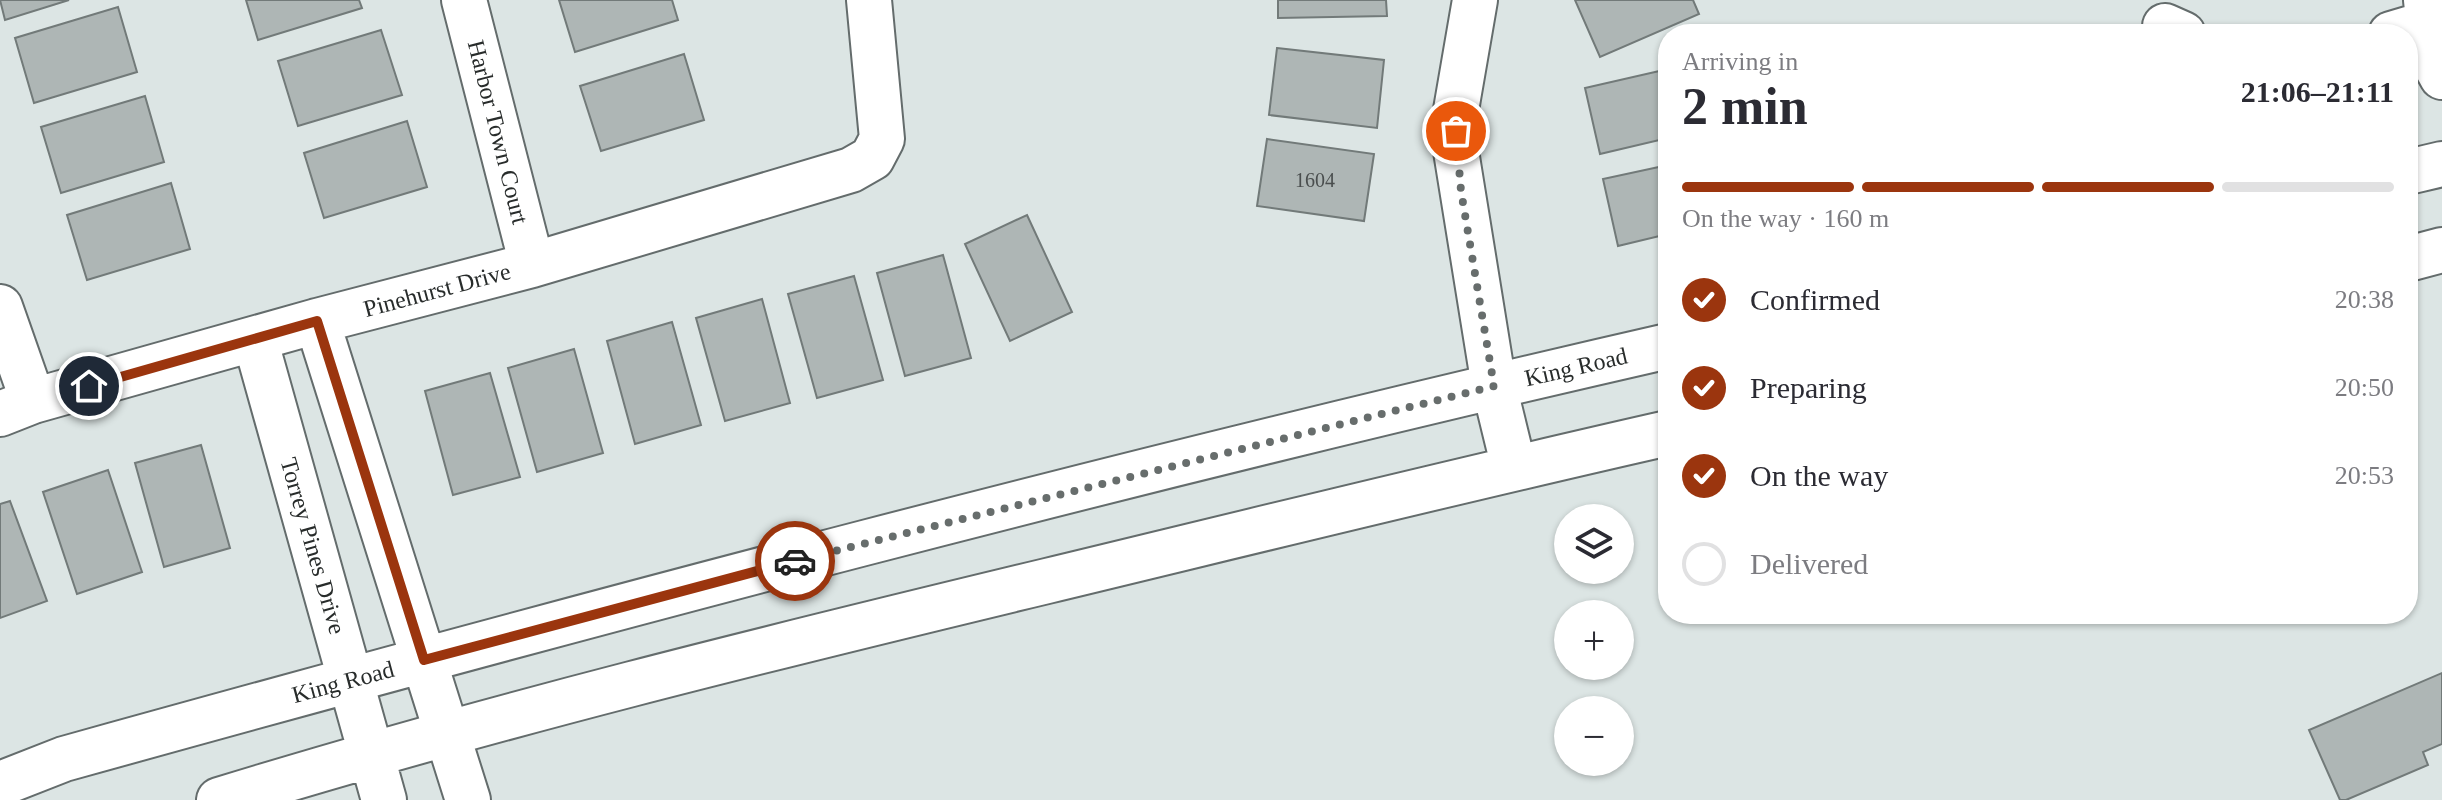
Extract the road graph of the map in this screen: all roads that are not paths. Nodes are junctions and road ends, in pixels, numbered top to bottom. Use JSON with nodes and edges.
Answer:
{"nodes":[{"id":1,"x":464,"y":0,"type":"edge"},
{"id":2,"x":869,"y":0,"type":"edge"},
{"id":3,"x":1475,"y":0,"type":"edge"},
{"id":4,"x":2418,"y":26,"type":"edge"},
{"id":5,"x":2442,"y":77,"type":"edge"},
{"id":6,"x":2442,"y":164,"type":"edge"},
{"id":7,"x":2418,"y":170,"type":"edge"},
{"id":8,"x":532,"y":265,"type":"junction"},
{"id":9,"x":0,"y":307,"type":"edge"},
{"id":10,"x":317,"y":321,"type":"junction"},
{"id":11,"x":255,"y":339,"type":"junction"},
{"id":12,"x":1658,"y":348,"type":"edge"},
{"id":13,"x":1494,"y":386,"type":"junction"},
{"id":14,"x":17,"y":408,"type":"edge"},
{"id":15,"x":1658,"y":435,"type":"edge"},
{"id":16,"x":1514,"y":468,"type":"junction"},
{"id":17,"x":424,"y":660,"type":"junction"},
{"id":18,"x":350,"y":679,"type":"junction"},
{"id":19,"x":447,"y":735,"type":"junction"},
{"id":20,"x":370,"y":754,"type":"junction"},
{"id":21,"x":0,"y":784,"type":"edge"},
{"id":22,"x":219,"y":800,"type":"edge"},
{"id":23,"x":384,"y":800,"type":"edge"},
{"id":24,"x":468,"y":800,"type":"edge"}],
"edges":[{"from":1,"to":8,"type":"street","name":"Harbor Town Court"},
{"from":2,"to":8,"type":"street","name":"Pinehurst Drive"},
{"from":3,"to":13,"type":"street"},
{"from":4,"to":5,"type":"street"},
{"from":6,"to":7,"type":"street"},
{"from":8,"to":10,"type":"street","name":"Pinehurst Drive"},
{"from":9,"to":14,"type":"street"},
{"from":10,"to":11,"type":"street","name":"Pinehurst Drive"},
{"from":10,"to":17,"type":"street"},
{"from":11,"to":14,"type":"street","name":"Pinehurst Drive"},
{"from":11,"to":18,"type":"street","name":"Torrey Pines Drive"},
{"from":12,"to":13,"type":"street","name":"King Road"},
{"from":13,"to":16,"type":"street"},
{"from":13,"to":17,"type":"street","name":"King Road"},
{"from":15,"to":16,"type":"street"},
{"from":16,"to":19,"type":"street"},
{"from":17,"to":18,"type":"street","name":"King Road"},
{"from":17,"to":19,"type":"street"},
{"from":18,"to":20,"type":"street","name":"Torrey Pines Drive"},
{"from":18,"to":21,"type":"street","name":"King Road"},
{"from":19,"to":20,"type":"street"},
{"from":19,"to":24,"type":"street"},
{"from":20,"to":22,"type":"street"},
{"from":20,"to":23,"type":"street","name":"Torrey Pines Drive"}]}
